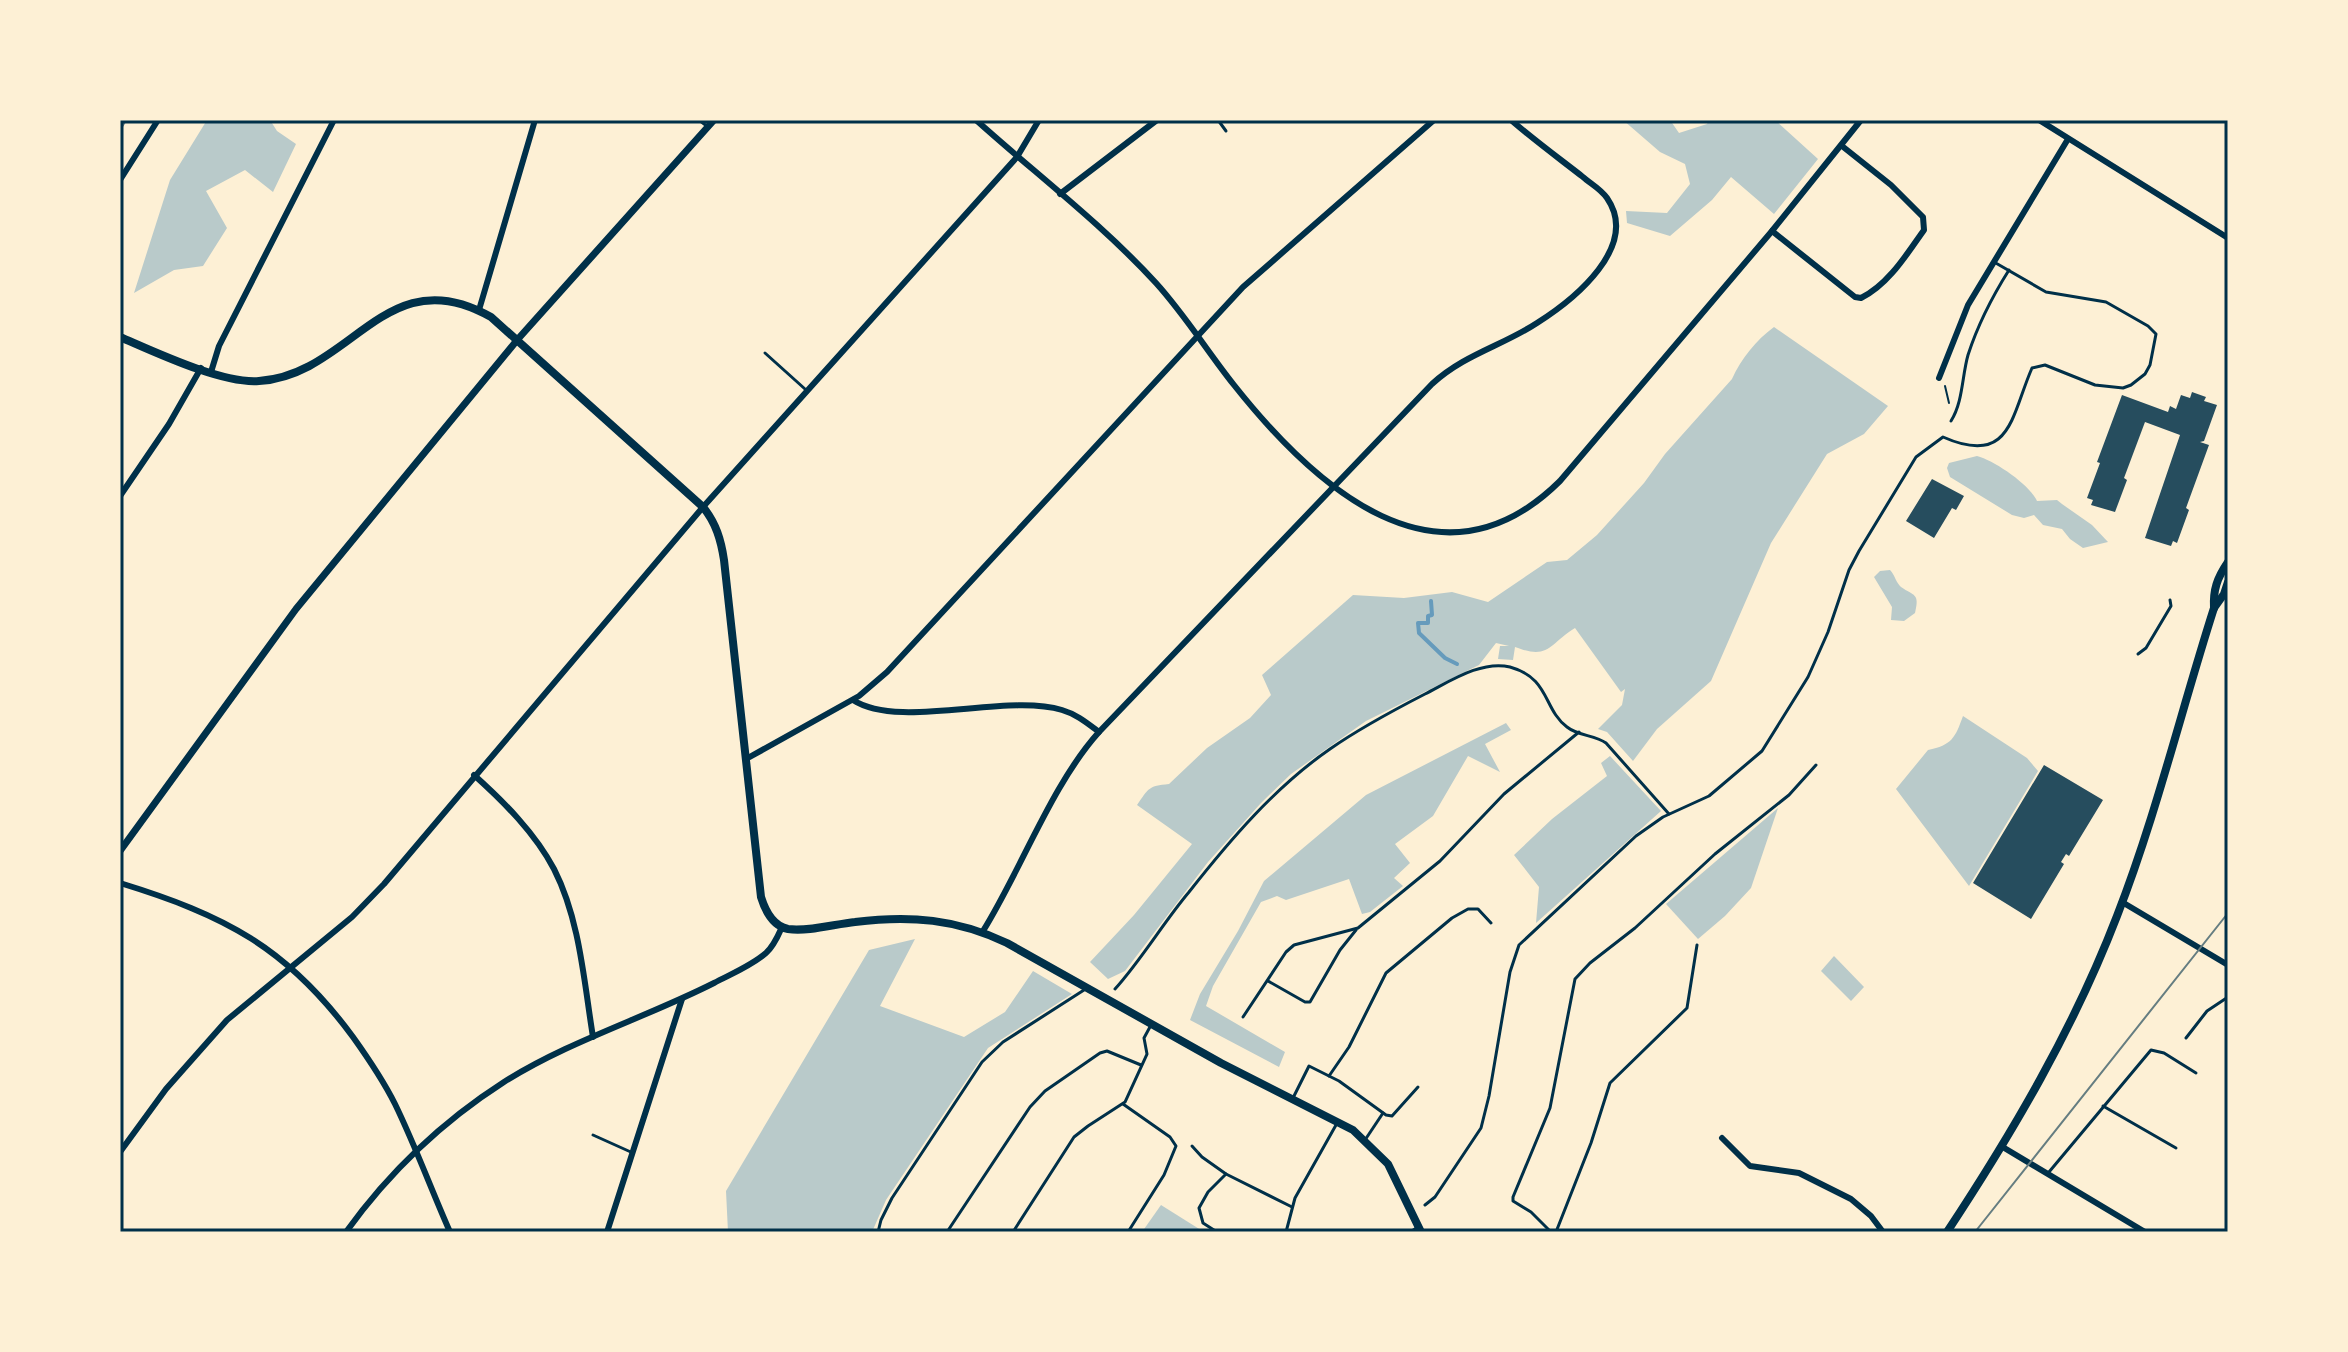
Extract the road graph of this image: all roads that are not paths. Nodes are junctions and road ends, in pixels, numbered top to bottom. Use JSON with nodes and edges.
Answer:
{"nodes":[{"id":1,"x":158,"y":120,"type":"edge"},
{"id":2,"x":334,"y":120,"type":"edge"},
{"id":3,"x":535,"y":120,"type":"edge"},
{"id":4,"x":699,"y":120,"type":"edge"},
{"id":5,"x":714,"y":120,"type":"edge"},
{"id":6,"x":976,"y":120,"type":"edge"},
{"id":7,"x":1039,"y":120,"type":"edge"},
{"id":8,"x":1157,"y":120,"type":"edge"},
{"id":9,"x":1218,"y":120,"type":"edge"},
{"id":10,"x":1434,"y":120,"type":"edge"},
{"id":11,"x":1511,"y":120,"type":"edge"},
{"id":12,"x":1861,"y":120,"type":"edge"},
{"id":13,"x":2040,"y":120,"type":"edge"},
{"id":14,"x":708,"y":127,"type":"junction"},
{"id":15,"x":1226,"y":131,"type":"dead end"},
{"id":16,"x":2068,"y":139,"type":"junction"},
{"id":17,"x":1842,"y":146,"type":"junction"},
{"id":18,"x":1017,"y":157,"type":"junction"},
{"id":19,"x":120,"y":180,"type":"edge"},
{"id":20,"x":1060,"y":194,"type":"junction"},
{"id":21,"x":1772,"y":231,"type":"junction"},
{"id":22,"x":2228,"y":238,"type":"edge"},
{"id":23,"x":1994,"y":262,"type":"junction"},
{"id":24,"x":2009,"y":270,"type":"junction"},
{"id":25,"x":479,"y":310,"type":"junction"},
{"id":26,"x":1198,"y":336,"type":"junction"},
{"id":27,"x":120,"y":337,"type":"edge"},
{"id":28,"x":518,"y":339,"type":"junction"},
{"id":29,"x":765,"y":353,"type":"dead end"},
{"id":30,"x":206,"y":370,"type":"junction"},
{"id":31,"x":1939,"y":378,"type":"road end"},
{"id":32,"x":808,"y":392,"type":"junction"},
{"id":33,"x":1951,"y":421,"type":"road end"},
{"id":34,"x":1333,"y":489,"type":"junction"},
{"id":35,"x":120,"y":496,"type":"edge"},
{"id":36,"x":703,"y":507,"type":"junction"},
{"id":37,"x":2228,"y":562,"type":"edge"},
{"id":38,"x":2228,"y":582,"type":"edge"},
{"id":39,"x":2170,"y":600,"type":"dead end"},
{"id":40,"x":2214,"y":608,"type":"junction"},
{"id":41,"x":2138,"y":654,"type":"dead end"},
{"id":42,"x":853,"y":700,"type":"junction"},
{"id":43,"x":1099,"y":732,"type":"junction"},
{"id":44,"x":1579,"y":732,"type":"junction"},
{"id":45,"x":746,"y":759,"type":"junction"},
{"id":46,"x":1816,"y":765,"type":"dead end"},
{"id":47,"x":474,"y":775,"type":"junction"},
{"id":48,"x":1669,"y":814,"type":"junction"},
{"id":49,"x":120,"y":851,"type":"edge"},
{"id":50,"x":120,"y":883,"type":"edge"},
{"id":51,"x":2122,"y":902,"type":"junction"},
{"id":52,"x":1491,"y":923,"type":"dead end"},
{"id":53,"x":782,"y":927,"type":"junction"},
{"id":54,"x":1358,"y":928,"type":"junction"},
{"id":55,"x":983,"y":931,"type":"junction"},
{"id":56,"x":1697,"y":945,"type":"dead end"},
{"id":57,"x":2228,"y":965,"type":"edge"},
{"id":58,"x":293,"y":968,"type":"junction"},
{"id":59,"x":1267,"y":980,"type":"junction"},
{"id":60,"x":1087,"y":988,"type":"junction"},
{"id":61,"x":1115,"y":989,"type":"dead end"},
{"id":62,"x":2228,"y":997,"type":"edge"},
{"id":63,"x":682,"y":999,"type":"junction"},
{"id":64,"x":1243,"y":1017,"type":"dead end"},
{"id":65,"x":1151,"y":1024,"type":"junction"},
{"id":66,"x":593,"y":1037,"type":"junction"},
{"id":67,"x":2186,"y":1038,"type":"dead end"},
{"id":68,"x":1141,"y":1065,"type":"junction"},
{"id":69,"x":2196,"y":1073,"type":"dead end"},
{"id":70,"x":1329,"y":1076,"type":"junction"},
{"id":71,"x":1418,"y":1087,"type":"dead end"},
{"id":72,"x":1293,"y":1098,"type":"junction"},
{"id":73,"x":1123,"y":1104,"type":"junction"},
{"id":74,"x":2103,"y":1106,"type":"junction"},
{"id":75,"x":1383,"y":1113,"type":"junction"},
{"id":76,"x":1338,"y":1121,"type":"junction"},
{"id":77,"x":593,"y":1135,"type":"dead end"},
{"id":78,"x":1722,"y":1138,"type":"dead end"},
{"id":79,"x":1365,"y":1140,"type":"junction"},
{"id":80,"x":1192,"y":1146,"type":"dead end"},
{"id":81,"x":2001,"y":1146,"type":"junction"},
{"id":82,"x":2176,"y":1148,"type":"dead end"},
{"id":83,"x":415,"y":1149,"type":"junction"},
{"id":84,"x":120,"y":1152,"type":"edge"},
{"id":85,"x":633,"y":1153,"type":"junction"},
{"id":86,"x":1226,"y":1174,"type":"junction"},
{"id":87,"x":2047,"y":1175,"type":"junction"},
{"id":88,"x":1425,"y":1205,"type":"dead end"},
{"id":89,"x":1292,"y":1207,"type":"junction"},
{"id":90,"x":1416,"y":1230,"type":"edge"},
{"id":91,"x":346,"y":1232,"type":"edge"},
{"id":92,"x":450,"y":1232,"type":"edge"},
{"id":93,"x":607,"y":1232,"type":"edge"},
{"id":94,"x":878,"y":1232,"type":"edge"},
{"id":95,"x":947,"y":1232,"type":"edge"},
{"id":96,"x":1013,"y":1232,"type":"edge"},
{"id":97,"x":1128,"y":1232,"type":"edge"},
{"id":98,"x":1217,"y":1232,"type":"edge"},
{"id":99,"x":1286,"y":1232,"type":"edge"},
{"id":100,"x":1554,"y":1232,"type":"edge"},
{"id":101,"x":1883,"y":1232,"type":"edge"},
{"id":102,"x":1947,"y":1232,"type":"edge"},
{"id":103,"x":2145,"y":1232,"type":"edge"}],
"edges":[{"from":1,"to":19,"type":"street"},
{"from":2,"to":30,"type":"street"},
{"from":3,"to":25,"type":"street"},
{"from":4,"to":14,"type":"lane"},
{"from":5,"to":14,"type":"street"},
{"from":6,"to":18,"type":"street"},
{"from":7,"to":18,"type":"street"},
{"from":8,"to":20,"type":"street"},
{"from":9,"to":15,"type":"lane"},
{"from":10,"to":26,"type":"street"},
{"from":11,"to":34,"type":"street"},
{"from":12,"to":17,"type":"street"},
{"from":13,"to":16,"type":"street"},
{"from":14,"to":28,"type":"street"},
{"from":16,"to":22,"type":"street"},
{"from":16,"to":23,"type":"street"},
{"from":17,"to":21,"type":"street"},
{"from":17,"to":21,"type":"street"},
{"from":18,"to":20,"type":"street"},
{"from":18,"to":32,"type":"street"},
{"from":20,"to":26,"type":"street"},
{"from":21,"to":34,"type":"street"},
{"from":23,"to":24,"type":"lane"},
{"from":23,"to":31,"type":"street"},
{"from":24,"to":33,"type":"lane"},
{"from":24,"to":48,"type":"lane"},
{"from":25,"to":28,"type":"main road"},
{"from":25,"to":30,"type":"main road"},
{"from":26,"to":34,"type":"street"},
{"from":26,"to":42,"type":"street"},
{"from":27,"to":30,"type":"main road"},
{"from":28,"to":36,"type":"main road"},
{"from":28,"to":49,"type":"street"},
{"from":29,"to":32,"type":"lane"},
{"from":30,"to":35,"type":"street"},
{"from":32,"to":36,"type":"street"},
{"from":34,"to":43,"type":"street"},
{"from":36,"to":45,"type":"main road"},
{"from":36,"to":47,"type":"street"},
{"from":37,"to":40,"type":"main road"},
{"from":38,"to":40,"type":"main road"},
{"from":39,"to":41,"type":"lane"},
{"from":40,"to":51,"type":"main road"},
{"from":42,"to":43,"type":"street"},
{"from":42,"to":45,"type":"street"},
{"from":43,"to":55,"type":"street"},
{"from":44,"to":48,"type":"lane"},
{"from":44,"to":54,"type":"lane"},
{"from":44,"to":61,"type":"lane"},
{"from":45,"to":53,"type":"main road"},
{"from":46,"to":100,"type":"lane"},
{"from":47,"to":58,"type":"street"},
{"from":47,"to":66,"type":"street"},
{"from":48,"to":88,"type":"lane"},
{"from":50,"to":58,"type":"street"},
{"from":51,"to":57,"type":"street"},
{"from":51,"to":81,"type":"main road"},
{"from":52,"to":70,"type":"lane"},
{"from":53,"to":55,"type":"main road"},
{"from":53,"to":63,"type":"street"},
{"from":54,"to":59,"type":"lane"},
{"from":54,"to":59,"type":"lane"},
{"from":55,"to":60,"type":"main road"},
{"from":56,"to":100,"type":"lane"},
{"from":58,"to":83,"type":"street"},
{"from":58,"to":84,"type":"street"},
{"from":59,"to":64,"type":"lane"},
{"from":60,"to":65,"type":"main road"},
{"from":60,"to":94,"type":"lane"},
{"from":62,"to":67,"type":"lane"},
{"from":63,"to":66,"type":"street"},
{"from":63,"to":85,"type":"street"},
{"from":65,"to":68,"type":"lane"},
{"from":65,"to":72,"type":"main road"},
{"from":66,"to":83,"type":"street"},
{"from":68,"to":73,"type":"lane"},
{"from":68,"to":95,"type":"lane"},
{"from":69,"to":74,"type":"lane"},
{"from":70,"to":72,"type":"lane"},
{"from":70,"to":75,"type":"lane"},
{"from":71,"to":75,"type":"lane"},
{"from":72,"to":76,"type":"main road"},
{"from":73,"to":96,"type":"lane"},
{"from":73,"to":97,"type":"lane"},
{"from":74,"to":82,"type":"lane"},
{"from":74,"to":87,"type":"lane"},
{"from":75,"to":79,"type":"lane"},
{"from":76,"to":79,"type":"main road"},
{"from":76,"to":89,"type":"lane"},
{"from":77,"to":85,"type":"lane"},
{"from":78,"to":101,"type":"street"},
{"from":79,"to":90,"type":"main road"},
{"from":80,"to":86,"type":"lane"},
{"from":81,"to":87,"type":"street"},
{"from":81,"to":102,"type":"main road"},
{"from":83,"to":91,"type":"street"},
{"from":83,"to":92,"type":"street"},
{"from":85,"to":93,"type":"street"},
{"from":86,"to":89,"type":"lane"},
{"from":86,"to":98,"type":"lane"},
{"from":87,"to":103,"type":"street"},
{"from":89,"to":99,"type":"lane"}]}
